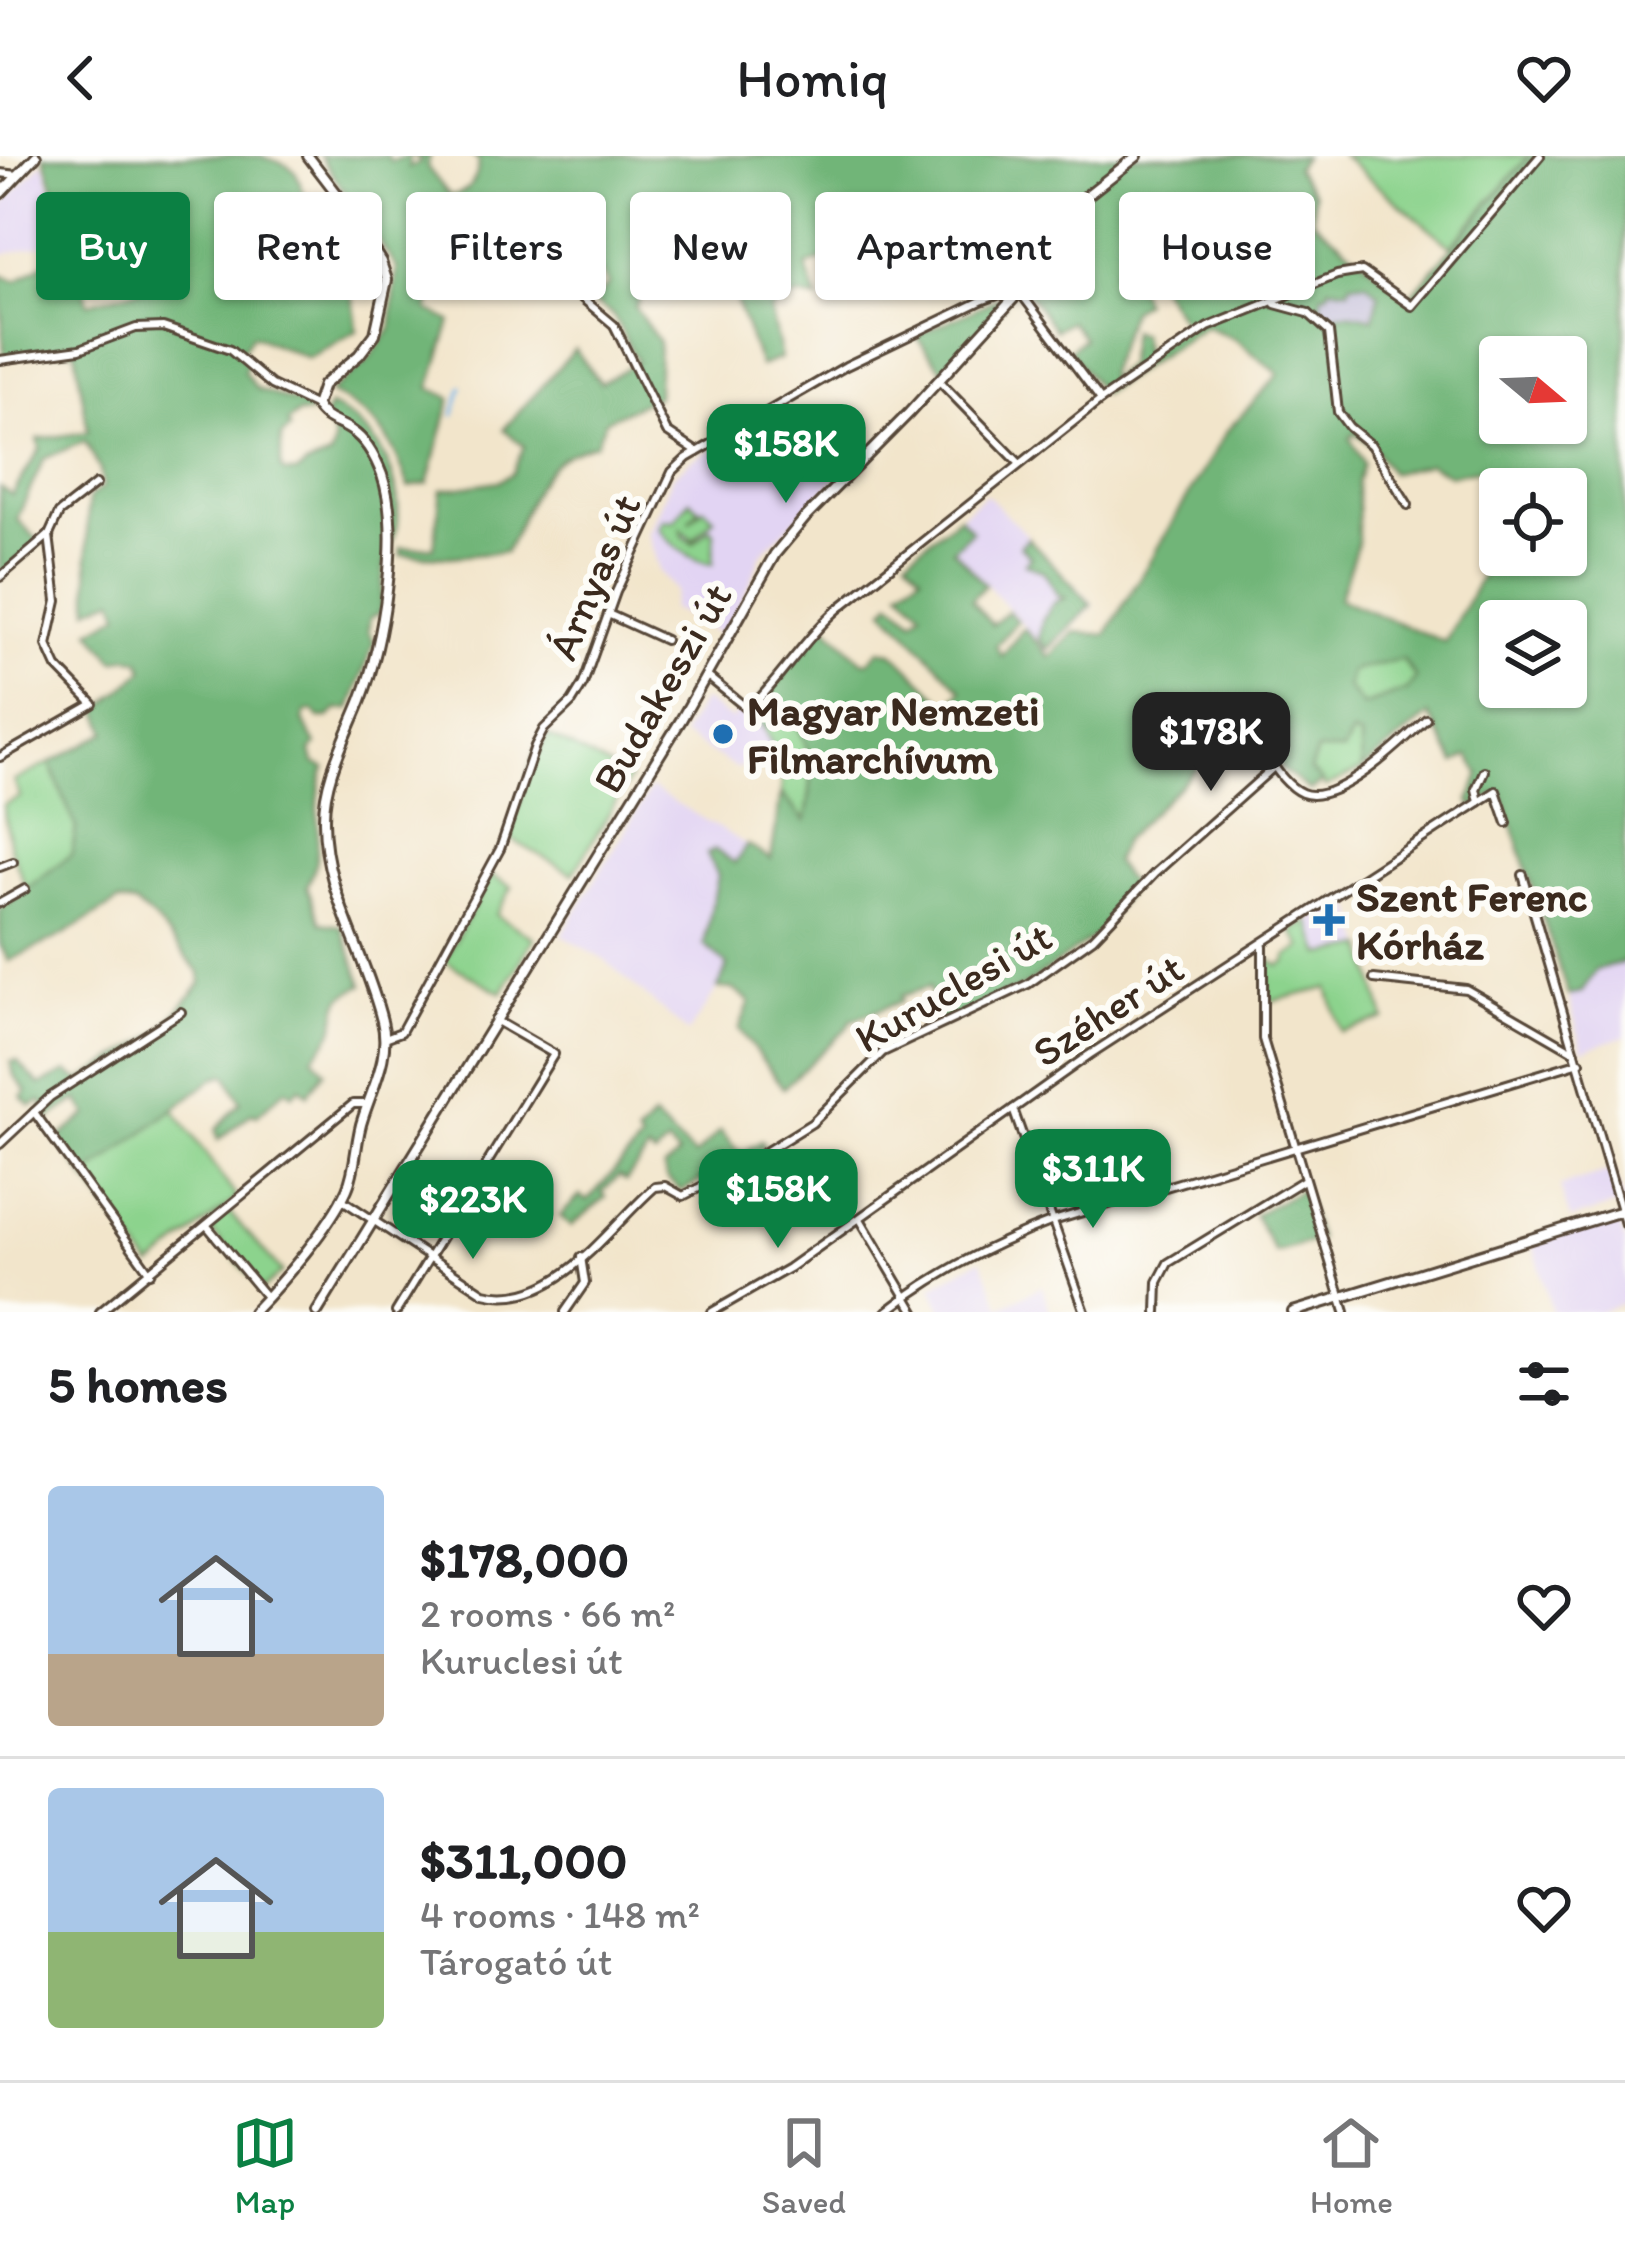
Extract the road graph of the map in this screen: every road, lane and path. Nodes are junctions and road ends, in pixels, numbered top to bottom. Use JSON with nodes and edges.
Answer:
{"nodes":[{"id":1,"x":37,"y":156,"type":"edge"},
{"id":2,"x":308,"y":156,"type":"edge"},
{"id":3,"x":1137,"y":156,"type":"edge"},
{"id":4,"x":1540,"y":156,"type":"edge"},
{"id":5,"x":0,"y":172,"type":"edge"},
{"id":6,"x":18,"y":175,"type":"junction"},
{"id":7,"x":1091,"y":192,"type":"edge"},
{"id":8,"x":0,"y":194,"type":"edge"},
{"id":9,"x":584,"y":300,"type":"edge"},
{"id":10,"x":986,"y":300,"type":"edge"},
{"id":11,"x":1012,"y":300,"type":"edge"},
{"id":12,"x":1020,"y":300,"type":"edge"},
{"id":13,"x":1271,"y":303,"type":"junction"},
{"id":14,"x":0,"y":359,"type":"edge"},
{"id":15,"x":939,"y":381,"type":"junction"},
{"id":16,"x":1100,"y":400,"type":"junction"},
{"id":17,"x":316,"y":406,"type":"junction"},
{"id":18,"x":697,"y":452,"type":"junction"},
{"id":19,"x":1019,"y":463,"type":"junction"},
{"id":20,"x":96,"y":484,"type":"dead end"},
{"id":21,"x":1408,"y":505,"type":"dead end"},
{"id":22,"x":49,"y":535,"type":"junction"},
{"id":23,"x":0,"y":577,"type":"edge"},
{"id":24,"x":608,"y":614,"type":"junction"},
{"id":25,"x":665,"y":640,"type":"dead end"},
{"id":26,"x":707,"y":676,"type":"junction"},
{"id":27,"x":1426,"y":719,"type":"dead end"},
{"id":28,"x":1256,"y":734,"type":"dead end"},
{"id":29,"x":0,"y":757,"type":"edge"},
{"id":30,"x":1275,"y":766,"type":"junction"},
{"id":31,"x":1484,"y":771,"type":"dead end"},
{"id":32,"x":1479,"y":802,"type":"junction"},
{"id":33,"x":1507,"y":823,"type":"dead end"},
{"id":34,"x":13,"y":862,"type":"dead end"},
{"id":35,"x":0,"y":867,"type":"edge"},
{"id":36,"x":1523,"y":875,"type":"dead end"},
{"id":37,"x":25,"y":889,"type":"dead end"},
{"id":38,"x":0,"y":903,"type":"edge"},
{"id":39,"x":1263,"y":946,"type":"junction"},
{"id":40,"x":1374,"y":979,"type":"dead end"},
{"id":41,"x":181,"y":1012,"type":"dead end"},
{"id":42,"x":495,"y":1020,"type":"junction"},
{"id":43,"x":386,"y":1038,"type":"junction"},
{"id":44,"x":1579,"y":1058,"type":"junction"},
{"id":45,"x":368,"y":1104,"type":"junction"},
{"id":46,"x":1013,"y":1109,"type":"junction"},
{"id":47,"x":34,"y":1112,"type":"junction"},
{"id":48,"x":0,"y":1144,"type":"edge"},
{"id":49,"x":1296,"y":1150,"type":"junction"},
{"id":50,"x":1304,"y":1180,"type":"junction"},
{"id":51,"x":341,"y":1199,"type":"junction"},
{"id":52,"x":1623,"y":1210,"type":"edge"},
{"id":53,"x":860,"y":1219,"type":"junction"},
{"id":54,"x":372,"y":1221,"type":"junction"},
{"id":55,"x":1053,"y":1221,"type":"junction"},
{"id":56,"x":1625,"y":1224,"type":"edge"},
{"id":57,"x":208,"y":1227,"type":"junction"},
{"id":58,"x":581,"y":1257,"type":"junction"},
{"id":59,"x":429,"y":1258,"type":"junction"},
{"id":60,"x":150,"y":1273,"type":"junction"},
{"id":61,"x":908,"y":1295,"type":"junction"},
{"id":62,"x":1340,"y":1297,"type":"junction"},
{"id":63,"x":267,"y":1298,"type":"junction"},
{"id":64,"x":100,"y":1312,"type":"edge"},
{"id":65,"x":254,"y":1312,"type":"edge"},
{"id":66,"x":316,"y":1312,"type":"edge"},
{"id":67,"x":396,"y":1312,"type":"edge"},
{"id":68,"x":566,"y":1312,"type":"edge"},
{"id":69,"x":712,"y":1312,"type":"edge"},
{"id":70,"x":886,"y":1312,"type":"edge"},
{"id":71,"x":915,"y":1312,"type":"edge"},
{"id":72,"x":1085,"y":1312,"type":"edge"},
{"id":73,"x":1157,"y":1312,"type":"edge"},
{"id":74,"x":1293,"y":1312,"type":"edge"},
{"id":75,"x":1345,"y":1312,"type":"edge"}],
"edges":[{"from":1,"to":6,"type":"main road"},
{"from":2,"to":17,"type":"main road"},
{"from":3,"to":7,"type":"main road","name":"Budakeszi út"},
{"from":4,"to":13,"type":"street"},
{"from":5,"to":6,"type":"street"},
{"from":6,"to":8,"type":"main road"},
{"from":9,"to":18,"type":"street"},
{"from":10,"to":18,"type":"street","name":"Árnyas út"},
{"from":11,"to":15,"type":"main road","name":"Budakeszi út"},
{"from":12,"to":16,"type":"street"},
{"from":13,"to":16,"type":"street"},
{"from":13,"to":21,"type":"street"},
{"from":14,"to":17,"type":"street"},
{"from":15,"to":19,"type":"street"},
{"from":15,"to":26,"type":"main road","name":"Budakeszi út"},
{"from":16,"to":19,"type":"street"},
{"from":17,"to":43,"type":"main road"},
{"from":18,"to":24,"type":"street","name":"Árnyas út"},
{"from":19,"to":26,"type":"street"},
{"from":20,"to":22,"type":"street"},
{"from":22,"to":23,"type":"street"},
{"from":22,"to":29,"type":"street"},
{"from":24,"to":25,"type":"street"},
{"from":24,"to":43,"type":"street","name":"Árnyas út"},
{"from":26,"to":42,"type":"main road","name":"Budakeszi út"},
{"from":27,"to":30,"type":"street"},
{"from":28,"to":30,"type":"street"},
{"from":30,"to":58,"type":"street","name":"Kuruclesi út"},
{"from":31,"to":32,"type":"street"},
{"from":32,"to":33,"type":"street","name":"Széher út"},
{"from":32,"to":39,"type":"street","name":"Széher út"},
{"from":34,"to":35,"type":"street"},
{"from":36,"to":44,"type":"street"},
{"from":37,"to":38,"type":"street"},
{"from":39,"to":46,"type":"street","name":"Széher út"},
{"from":39,"to":49,"type":"street"},
{"from":40,"to":44,"type":"street"},
{"from":41,"to":47,"type":"street"},
{"from":42,"to":54,"type":"main road","name":"Budakeszi út"},
{"from":42,"to":59,"type":"street"},
{"from":43,"to":45,"type":"main road"},
{"from":44,"to":49,"type":"street"},
{"from":44,"to":52,"type":"street"},
{"from":45,"to":51,"type":"main road"},
{"from":45,"to":57,"type":"street"},
{"from":46,"to":53,"type":"street","name":"Széher út"},
{"from":46,"to":55,"type":"street"},
{"from":47,"to":48,"type":"street"},
{"from":47,"to":60,"type":"street"},
{"from":49,"to":50,"type":"street"},
{"from":49,"to":55,"type":"street"},
{"from":50,"to":62,"type":"street"},
{"from":50,"to":73,"type":"street"},
{"from":51,"to":54,"type":"street","name":"Kuruclesi út"},
{"from":51,"to":63,"type":"main road"},
{"from":52,"to":56,"type":"street"},
{"from":52,"to":62,"type":"main road"},
{"from":53,"to":61,"type":"street"},
{"from":53,"to":69,"type":"street","name":"Széher út"},
{"from":54,"to":59,"type":"street","name":"Kuruclesi út"},
{"from":54,"to":66,"type":"main road","name":"Budakeszi út"},
{"from":55,"to":61,"type":"street"},
{"from":55,"to":72,"type":"street"},
{"from":57,"to":60,"type":"street"},
{"from":57,"to":63,"type":"street"},
{"from":58,"to":59,"type":"street","name":"Kuruclesi út"},
{"from":58,"to":68,"type":"street"},
{"from":59,"to":67,"type":"street"},
{"from":60,"to":64,"type":"street"},
{"from":61,"to":70,"type":"street"},
{"from":61,"to":71,"type":"street"},
{"from":62,"to":74,"type":"main road"},
{"from":62,"to":75,"type":"street"},
{"from":63,"to":65,"type":"main road"}]}
